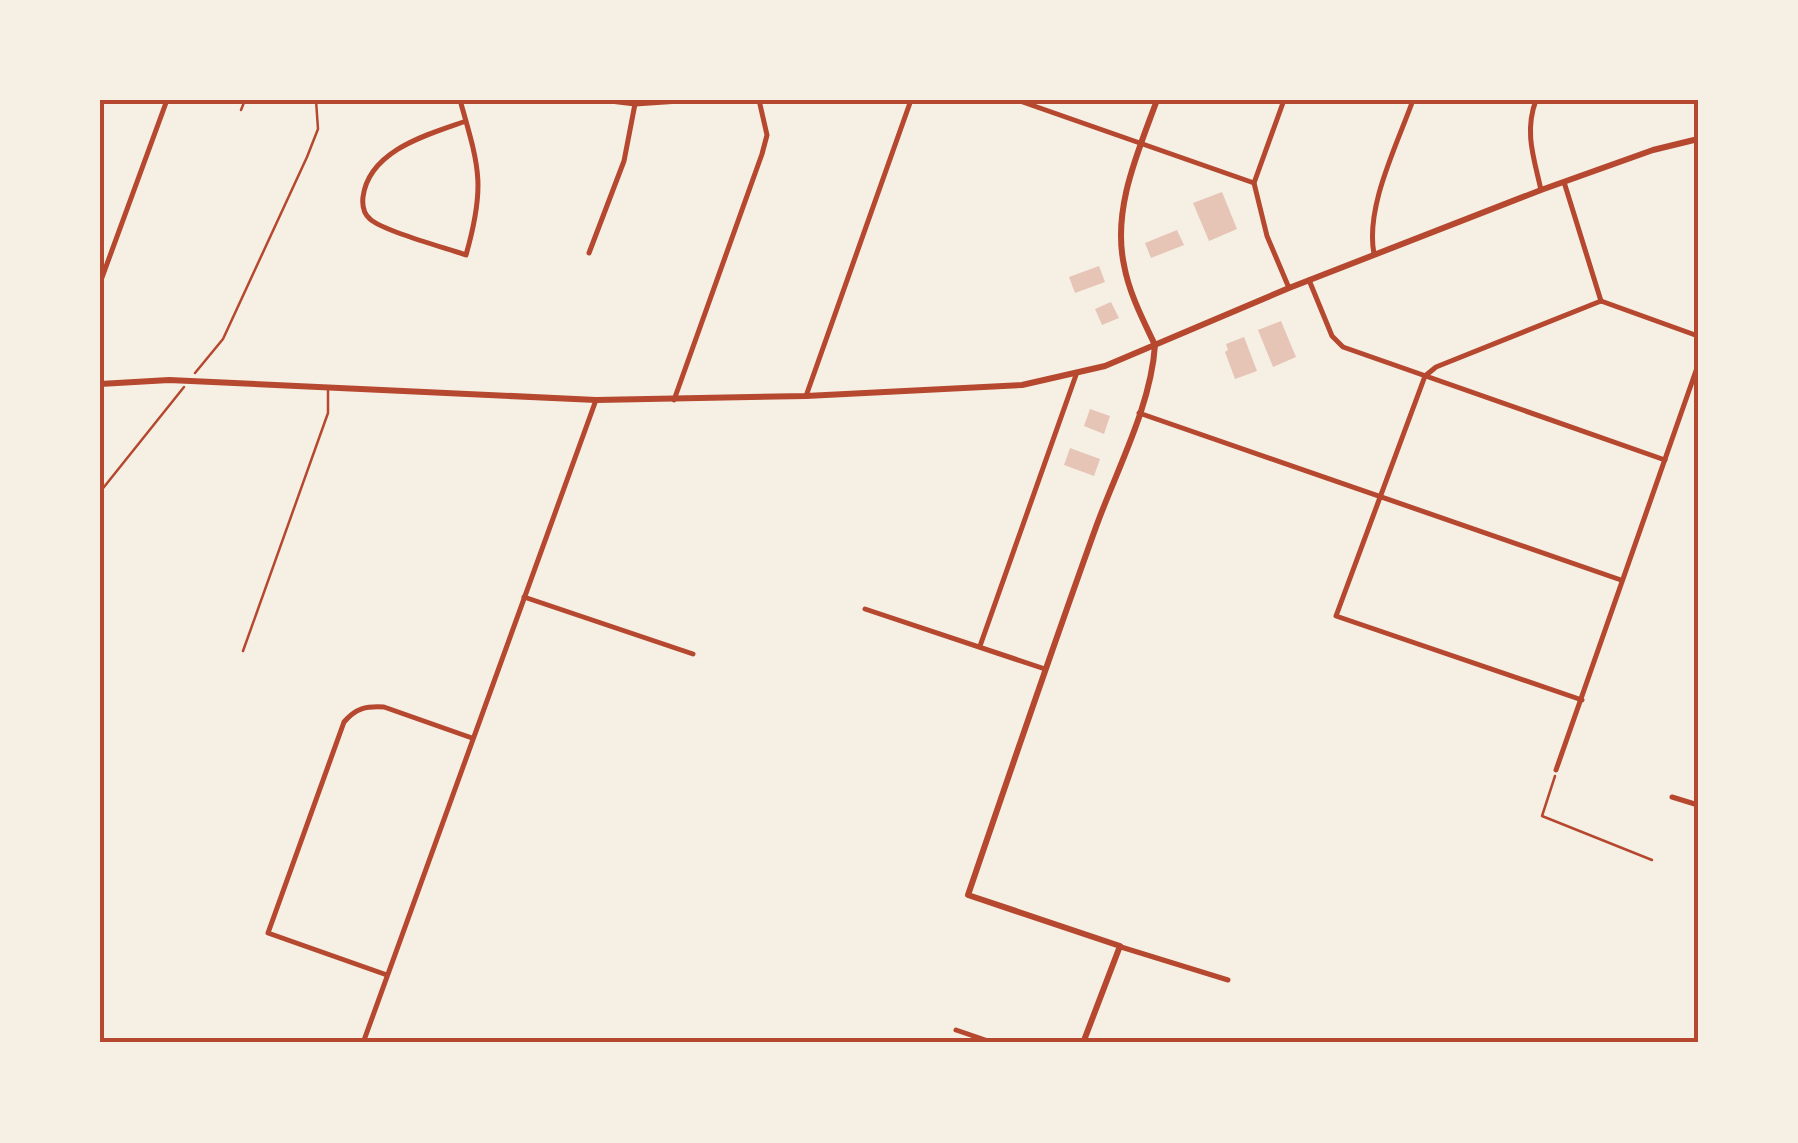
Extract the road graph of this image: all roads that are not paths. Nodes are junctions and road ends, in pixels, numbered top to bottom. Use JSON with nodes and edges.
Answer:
{"nodes":[{"id":1,"x":167,"y":100,"type":"edge"},
{"id":2,"x":245,"y":100,"type":"edge"},
{"id":3,"x":460,"y":100,"type":"edge"},
{"id":4,"x":602,"y":100,"type":"edge"},
{"id":5,"x":694,"y":100,"type":"edge"},
{"id":6,"x":760,"y":100,"type":"edge"},
{"id":7,"x":912,"y":100,"type":"edge"},
{"id":8,"x":1018,"y":100,"type":"edge"},
{"id":9,"x":1157,"y":100,"type":"edge"},
{"id":10,"x":1284,"y":100,"type":"edge"},
{"id":11,"x":1413,"y":100,"type":"edge"},
{"id":12,"x":1536,"y":100,"type":"edge"},
{"id":13,"x":1029,"y":102,"type":"edge"},
{"id":14,"x":635,"y":104,"type":"junction"},
{"id":15,"x":241,"y":110,"type":"dead end"},
{"id":16,"x":466,"y":121,"type":"junction"},
{"id":17,"x":1698,"y":140,"type":"edge"},
{"id":18,"x":1141,"y":143,"type":"junction"},
{"id":19,"x":1254,"y":182,"type":"junction"},
{"id":20,"x":1564,"y":182,"type":"junction"},
{"id":21,"x":1541,"y":190,"type":"junction"},
{"id":22,"x":589,"y":253,"type":"dead end"},
{"id":23,"x":1374,"y":254,"type":"junction"},
{"id":24,"x":1309,"y":280,"type":"junction"},
{"id":25,"x":100,"y":283,"type":"edge"},
{"id":26,"x":1289,"y":288,"type":"junction"},
{"id":27,"x":1600,"y":301,"type":"junction"},
{"id":28,"x":1698,"y":336,"type":"edge"},
{"id":29,"x":1155,"y":345,"type":"junction"},
{"id":30,"x":1698,"y":365,"type":"edge"},
{"id":31,"x":1076,"y":375,"type":"junction"},
{"id":32,"x":1425,"y":376,"type":"junction"},
{"id":33,"x":100,"y":384,"type":"edge"},
{"id":34,"x":328,"y":389,"type":"junction"},
{"id":35,"x":806,"y":396,"type":"junction"},
{"id":36,"x":596,"y":400,"type":"junction"},
{"id":37,"x":674,"y":400,"type":"junction"},
{"id":38,"x":1139,"y":413,"type":"junction"},
{"id":39,"x":1665,"y":460,"type":"junction"},
{"id":40,"x":1380,"y":495,"type":"junction"},
{"id":41,"x":1621,"y":580,"type":"junction"},
{"id":42,"x":524,"y":597,"type":"junction"},
{"id":43,"x":864,"y":609,"type":"dead end"},
{"id":44,"x":980,"y":646,"type":"junction"},
{"id":45,"x":243,"y":651,"type":"dead end"},
{"id":46,"x":693,"y":654,"type":"dead end"},
{"id":47,"x":1045,"y":669,"type":"junction"},
{"id":48,"x":1582,"y":700,"type":"junction"},
{"id":49,"x":472,"y":738,"type":"junction"},
{"id":50,"x":1556,"y":770,"type":"road end"},
{"id":51,"x":1672,"y":797,"type":"dead end"},
{"id":52,"x":1698,"y":805,"type":"edge"},
{"id":53,"x":1120,"y":946,"type":"junction"},
{"id":54,"x":387,"y":975,"type":"junction"},
{"id":55,"x":1228,"y":980,"type":"dead end"},
{"id":56,"x":956,"y":1030,"type":"dead end"},
{"id":57,"x":363,"y":1043,"type":"edge"},
{"id":58,"x":994,"y":1043,"type":"edge"},
{"id":59,"x":1083,"y":1043,"type":"edge"}],
"edges":[{"from":1,"to":25,"type":"street"},
{"from":2,"to":15,"type":"lane"},
{"from":3,"to":16,"type":"street"},
{"from":4,"to":14,"type":"street"},
{"from":5,"to":14,"type":"street"},
{"from":6,"to":37,"type":"street"},
{"from":7,"to":35,"type":"street"},
{"from":8,"to":13,"type":"street"},
{"from":9,"to":18,"type":"main road"},
{"from":10,"to":19,"type":"street"},
{"from":11,"to":23,"type":"street"},
{"from":12,"to":21,"type":"street"},
{"from":13,"to":18,"type":"street"},
{"from":14,"to":22,"type":"street"},
{"from":16,"to":16,"type":"street"},
{"from":17,"to":20,"type":"main road"},
{"from":18,"to":19,"type":"street"},
{"from":18,"to":29,"type":"main road"},
{"from":19,"to":26,"type":"street"},
{"from":20,"to":21,"type":"main road"},
{"from":20,"to":27,"type":"street"},
{"from":21,"to":23,"type":"main road"},
{"from":23,"to":24,"type":"main road"},
{"from":24,"to":26,"type":"main road"},
{"from":24,"to":32,"type":"street"},
{"from":26,"to":29,"type":"main road"},
{"from":27,"to":28,"type":"street"},
{"from":27,"to":32,"type":"street"},
{"from":29,"to":31,"type":"main road"},
{"from":29,"to":38,"type":"main road"},
{"from":30,"to":39,"type":"street"},
{"from":31,"to":35,"type":"main road"},
{"from":31,"to":44,"type":"street"},
{"from":32,"to":39,"type":"street"},
{"from":32,"to":40,"type":"street"},
{"from":33,"to":34,"type":"main road"},
{"from":34,"to":36,"type":"main road"},
{"from":34,"to":45,"type":"lane"},
{"from":35,"to":37,"type":"main road"},
{"from":36,"to":37,"type":"main road"},
{"from":36,"to":42,"type":"street"},
{"from":38,"to":40,"type":"street"},
{"from":38,"to":47,"type":"main road"},
{"from":39,"to":41,"type":"street"},
{"from":40,"to":41,"type":"street"},
{"from":40,"to":48,"type":"street"},
{"from":41,"to":48,"type":"street"},
{"from":42,"to":46,"type":"street"},
{"from":42,"to":49,"type":"street"},
{"from":43,"to":44,"type":"street"},
{"from":44,"to":47,"type":"street"},
{"from":47,"to":53,"type":"main road"},
{"from":48,"to":50,"type":"street"},
{"from":49,"to":54,"type":"street"},
{"from":49,"to":54,"type":"street"},
{"from":51,"to":52,"type":"street"},
{"from":53,"to":55,"type":"street"},
{"from":53,"to":59,"type":"main road"},
{"from":54,"to":57,"type":"street"},
{"from":56,"to":58,"type":"street"}]}
